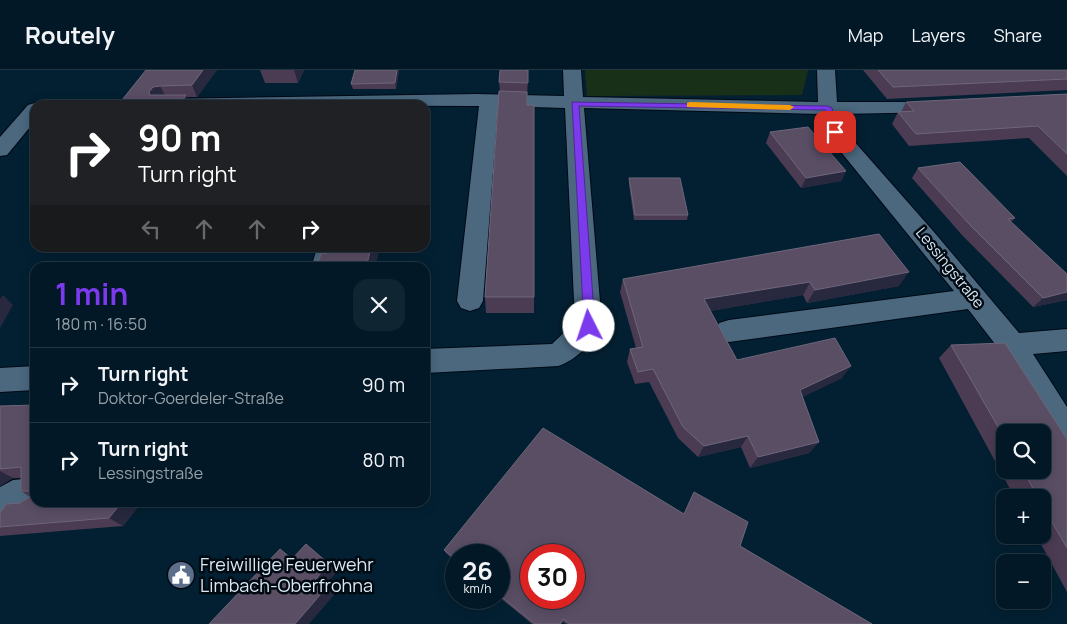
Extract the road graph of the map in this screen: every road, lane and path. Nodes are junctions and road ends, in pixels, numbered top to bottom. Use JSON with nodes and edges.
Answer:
{"nodes":[{"id":1,"x":572,"y":70,"type":"edge"},
{"id":2,"x":826,"y":70,"type":"edge"},
{"id":3,"x":489,"y":101,"type":"junction"},
{"id":4,"x":430,"y":103,"type":"edge"},
{"id":5,"x":575,"y":103,"type":"junction"},
{"id":6,"x":956,"y":105,"type":"edge"},
{"id":7,"x":828,"y":108,"type":"junction"},
{"id":8,"x":30,"y":115,"type":"edge"},
{"id":9,"x":0,"y":150,"type":"edge"},
{"id":10,"x":974,"y":298,"type":"junction"},
{"id":11,"x":470,"y":301,"type":"dead end"},
{"id":12,"x":729,"y":331,"type":"dead end"},
{"id":13,"x":1067,"y":340,"type":"edge"},
{"id":14,"x":1012,"y":345,"type":"junction"},
{"id":15,"x":430,"y":361,"type":"edge"},
{"id":16,"x":30,"y":378,"type":"edge"},
{"id":17,"x":0,"y":380,"type":"edge"},
{"id":18,"x":1067,"y":433,"type":"edge"},
{"id":19,"x":30,"y":494,"type":"edge"},
{"id":20,"x":0,"y":513,"type":"edge"}],
"edges":[{"from":1,"to":5,"type":"street"},
{"from":2,"to":7,"type":"street","name":"Lessingstraße"},
{"from":3,"to":4,"type":"street"},
{"from":3,"to":5,"type":"street"},
{"from":3,"to":11,"type":"street"},
{"from":5,"to":7,"type":"street"},
{"from":5,"to":15,"type":"street"},
{"from":6,"to":7,"type":"street"},
{"from":7,"to":10,"type":"street","name":"Lessingstraße"},
{"from":8,"to":9,"type":"street"},
{"from":10,"to":12,"type":"street"},
{"from":10,"to":14,"type":"street","name":"Lessingstraße"},
{"from":13,"to":14,"type":"street"},
{"from":14,"to":18,"type":"street","name":"Lessingstraße"},
{"from":16,"to":17,"type":"street"},
{"from":19,"to":20,"type":"street"}]}
